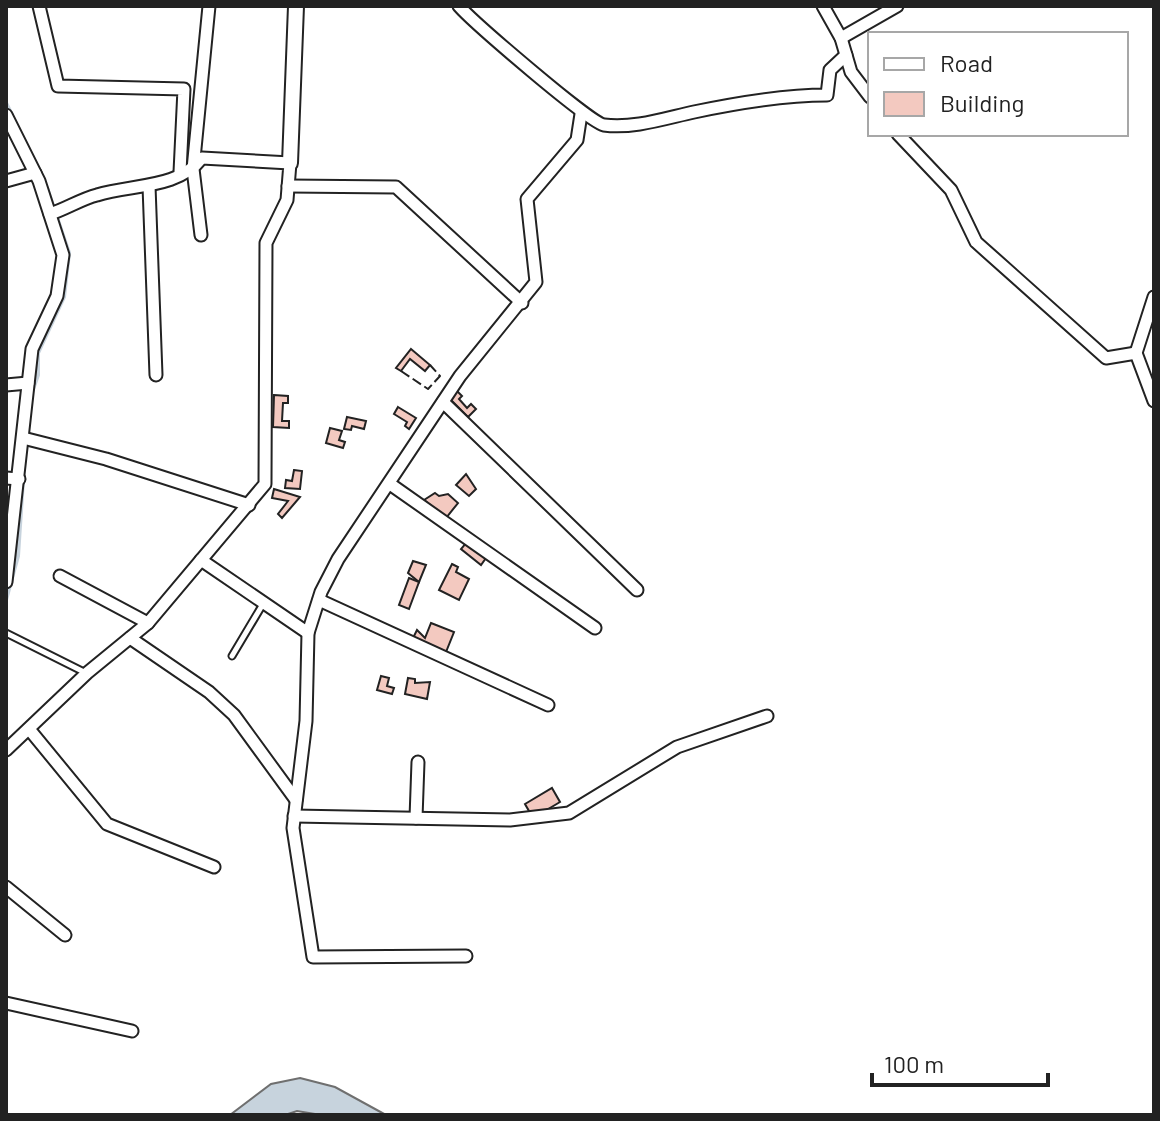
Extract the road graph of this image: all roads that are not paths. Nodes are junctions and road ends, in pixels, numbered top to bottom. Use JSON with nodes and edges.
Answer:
{"nodes":[{"id":1,"x":39,"y":6,"type":"edge"},
{"id":2,"x":209,"y":6,"type":"edge"},
{"id":3,"x":296,"y":6,"type":"edge"},
{"id":4,"x":459,"y":6,"type":"edge"},
{"id":5,"x":823,"y":6,"type":"edge"},
{"id":6,"x":897,"y":6,"type":"edge"},
{"id":7,"x":841,"y":38,"type":"junction"},
{"id":8,"x":846,"y":55,"type":"junction"},
{"id":9,"x":868,"y":94,"type":"edge"},
{"id":10,"x":581,"y":114,"type":"junction"},
{"id":11,"x":6,"y":115,"type":"edge"},
{"id":12,"x":900,"y":136,"type":"edge"},
{"id":13,"x":290,"y":163,"type":"junction"},
{"id":14,"x":193,"y":169,"type":"junction"},
{"id":15,"x":180,"y":172,"type":"junction"},
{"id":16,"x":35,"y":173,"type":"junction"},
{"id":17,"x":6,"y":181,"type":"edge"},
{"id":18,"x":149,"y":186,"type":"junction"},
{"id":19,"x":288,"y":186,"type":"junction"},
{"id":20,"x":51,"y":213,"type":"junction"},
{"id":21,"x":201,"y":235,"type":"dead end"},
{"id":22,"x":1154,"y":297,"type":"edge"},
{"id":23,"x":522,"y":303,"type":"junction"},
{"id":24,"x":1136,"y":353,"type":"junction"},
{"id":25,"x":156,"y":375,"type":"dead end"},
{"id":26,"x":28,"y":383,"type":"junction"},
{"id":27,"x":6,"y":385,"type":"edge"},
{"id":28,"x":1154,"y":401,"type":"edge"},
{"id":29,"x":443,"y":402,"type":"junction"},
{"id":30,"x":27,"y":439,"type":"junction"},
{"id":31,"x":12,"y":479,"type":"edge"},
{"id":32,"x":390,"y":484,"type":"junction"},
{"id":33,"x":249,"y":505,"type":"junction"},
{"id":34,"x":201,"y":560,"type":"junction"},
{"id":35,"x":60,"y":576,"type":"dead end"},
{"id":36,"x":6,"y":582,"type":"edge"},
{"id":37,"x":637,"y":590,"type":"dead end"},
{"id":38,"x":319,"y":600,"type":"junction"},
{"id":39,"x":263,"y":603,"type":"junction"},
{"id":40,"x":148,"y":623,"type":"junction"},
{"id":41,"x":595,"y":628,"type":"dead end"},
{"id":42,"x":6,"y":633,"type":"edge"},
{"id":43,"x":308,"y":633,"type":"junction"},
{"id":44,"x":130,"y":638,"type":"junction"},
{"id":45,"x":232,"y":656,"type":"dead end"},
{"id":46,"x":87,"y":673,"type":"junction"},
{"id":47,"x":548,"y":705,"type":"dead end"},
{"id":48,"x":767,"y":716,"type":"dead end"},
{"id":49,"x":29,"y":729,"type":"junction"},
{"id":50,"x":6,"y":750,"type":"edge"},
{"id":51,"x":418,"y":762,"type":"dead end"},
{"id":52,"x":296,"y":800,"type":"junction"},
{"id":53,"x":294,"y":816,"type":"junction"},
{"id":54,"x":416,"y":818,"type":"junction"},
{"id":55,"x":214,"y":867,"type":"dead end"},
{"id":56,"x":6,"y":887,"type":"edge"},
{"id":57,"x":65,"y":935,"type":"dead end"},
{"id":58,"x":466,"y":956,"type":"dead end"},
{"id":59,"x":6,"y":1003,"type":"edge"},
{"id":60,"x":132,"y":1031,"type":"dead end"}],
"edges":[{"from":1,"to":15,"type":"street"},
{"from":2,"to":14,"type":"street"},
{"from":3,"to":13,"type":"street"},
{"from":4,"to":10,"type":"street"},
{"from":5,"to":7,"type":"street"},
{"from":6,"to":7,"type":"street"},
{"from":7,"to":8,"type":"street"},
{"from":8,"to":9,"type":"street"},
{"from":8,"to":10,"type":"street"},
{"from":10,"to":23,"type":"street"},
{"from":11,"to":16,"type":"street"},
{"from":12,"to":24,"type":"street"},
{"from":13,"to":14,"type":"street"},
{"from":13,"to":19,"type":"street"},
{"from":14,"to":15,"type":"street"},
{"from":14,"to":21,"type":"street"},
{"from":15,"to":18,"type":"street"},
{"from":16,"to":17,"type":"street"},
{"from":16,"to":20,"type":"street"},
{"from":18,"to":20,"type":"street"},
{"from":18,"to":25,"type":"street"},
{"from":19,"to":23,"type":"street"},
{"from":19,"to":33,"type":"street"},
{"from":20,"to":26,"type":"street"},
{"from":22,"to":24,"type":"street"},
{"from":23,"to":29,"type":"street"},
{"from":24,"to":28,"type":"street"},
{"from":26,"to":27,"type":"street"},
{"from":26,"to":30,"type":"street"},
{"from":29,"to":32,"type":"street"},
{"from":29,"to":37,"type":"street"},
{"from":30,"to":31,"type":"street"},
{"from":30,"to":33,"type":"street"},
{"from":31,"to":36,"type":"street"},
{"from":32,"to":38,"type":"street"},
{"from":32,"to":41,"type":"street"},
{"from":33,"to":34,"type":"street"},
{"from":34,"to":39,"type":"street"},
{"from":34,"to":40,"type":"street"},
{"from":35,"to":40,"type":"street"},
{"from":38,"to":43,"type":"street"},
{"from":38,"to":47,"type":"street"},
{"from":39,"to":43,"type":"street"},
{"from":39,"to":45,"type":"lane"},
{"from":40,"to":44,"type":"street"},
{"from":42,"to":46,"type":"lane"},
{"from":43,"to":52,"type":"street"},
{"from":44,"to":46,"type":"street"},
{"from":44,"to":52,"type":"street"},
{"from":46,"to":49,"type":"street"},
{"from":48,"to":54,"type":"street"},
{"from":49,"to":50,"type":"street"},
{"from":49,"to":55,"type":"street"},
{"from":51,"to":54,"type":"street"},
{"from":52,"to":53,"type":"street"},
{"from":53,"to":54,"type":"street"},
{"from":53,"to":58,"type":"street"},
{"from":56,"to":57,"type":"street"},
{"from":59,"to":60,"type":"street"}]}
